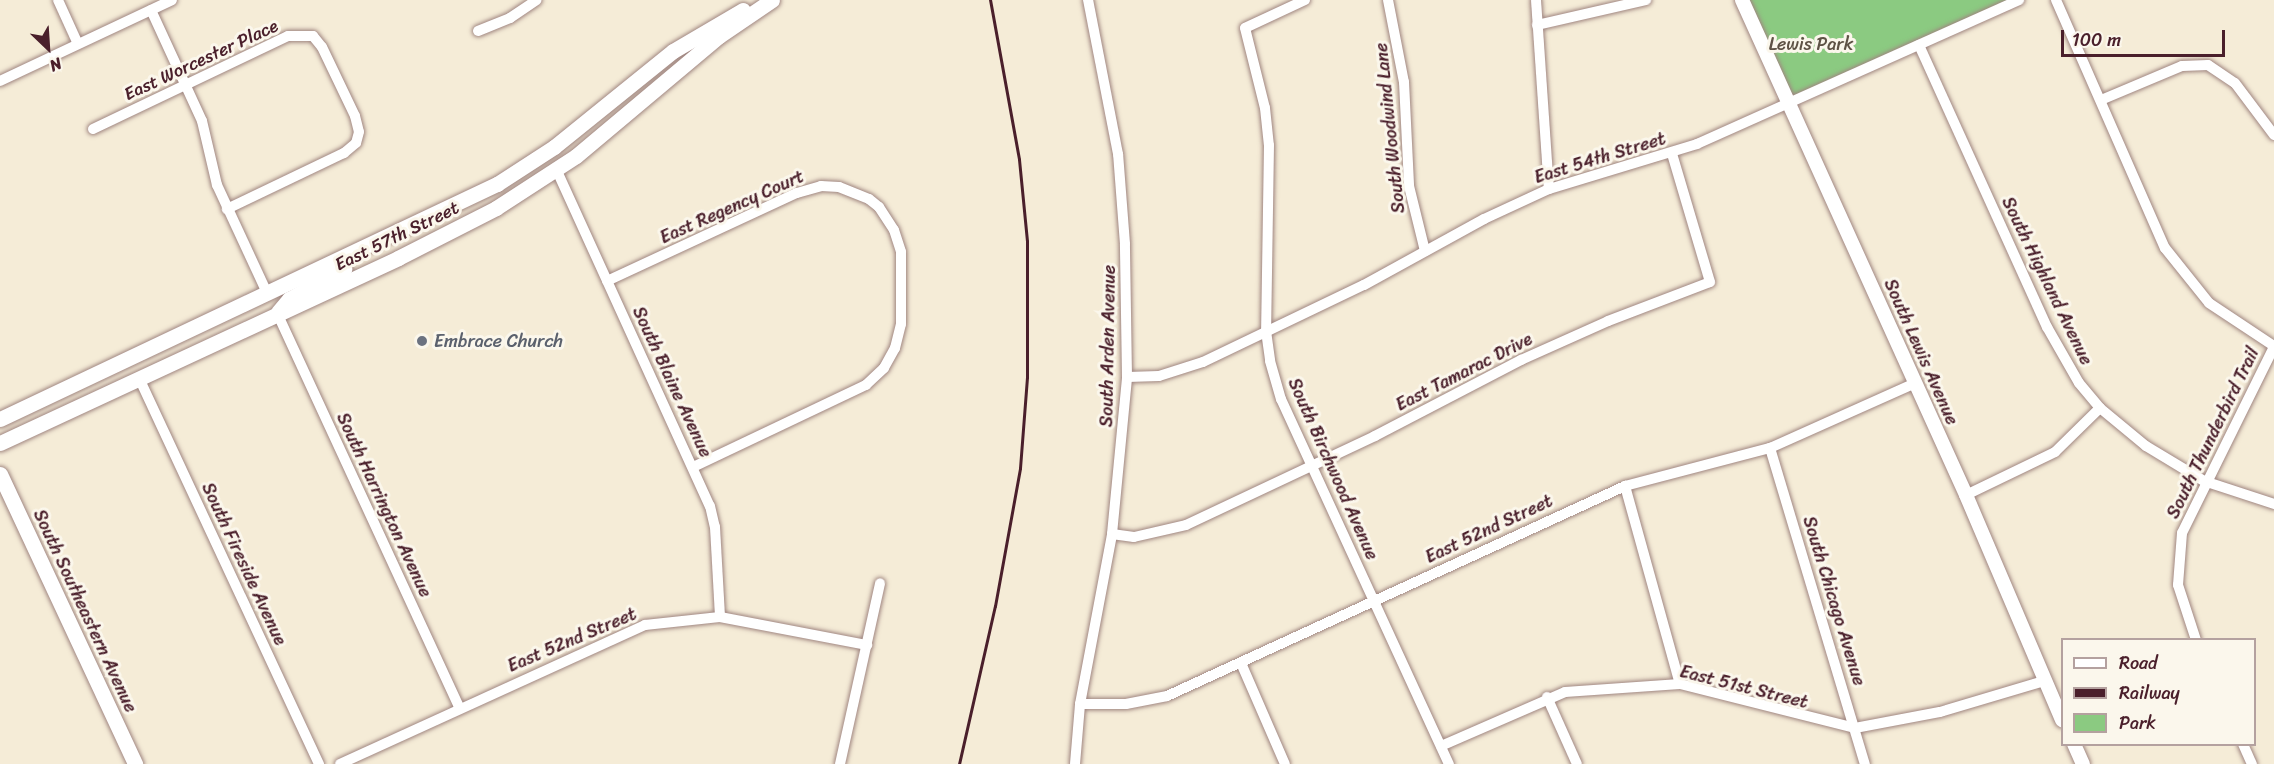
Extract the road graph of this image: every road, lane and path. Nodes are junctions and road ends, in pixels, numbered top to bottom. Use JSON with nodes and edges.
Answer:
{"nodes":[{"id":1,"x":58,"y":0,"type":"edge"},
{"id":2,"x":172,"y":0,"type":"edge"},
{"id":3,"x":537,"y":0,"type":"edge"},
{"id":4,"x":766,"y":0,"type":"edge"},
{"id":5,"x":772,"y":0,"type":"edge"},
{"id":6,"x":1088,"y":0,"type":"edge"},
{"id":7,"x":1305,"y":0,"type":"edge"},
{"id":8,"x":1388,"y":0,"type":"edge"},
{"id":9,"x":1536,"y":0,"type":"edge"},
{"id":10,"x":1646,"y":0,"type":"edge"},
{"id":11,"x":1742,"y":0,"type":"edge"},
{"id":12,"x":2019,"y":0,"type":"edge"},
{"id":13,"x":2056,"y":0,"type":"edge"},
{"id":14,"x":151,"y":10,"type":"junction"},
{"id":15,"x":1537,"y":25,"type":"junction"},
{"id":16,"x":478,"y":31,"type":"dead end"},
{"id":17,"x":78,"y":44,"type":"junction"},
{"id":18,"x":1919,"y":45,"type":"junction"},
{"id":19,"x":0,"y":81,"type":"edge"},
{"id":20,"x":186,"y":84,"type":"junction"},
{"id":21,"x":2101,"y":100,"type":"junction"},
{"id":22,"x":1788,"y":103,"type":"junction"},
{"id":23,"x":93,"y":129,"type":"dead end"},
{"id":24,"x":2274,"y":135,"type":"edge"},
{"id":25,"x":1672,"y":154,"type":"junction"},
{"id":26,"x":557,"y":171,"type":"junction"},
{"id":27,"x":1549,"y":189,"type":"junction"},
{"id":28,"x":228,"y":209,"type":"junction"},
{"id":29,"x":397,"y":233,"type":"junction"},
{"id":30,"x":1425,"y":251,"type":"junction"},
{"id":31,"x":607,"y":281,"type":"junction"},
{"id":32,"x":268,"y":295,"type":"junction"},
{"id":33,"x":278,"y":315,"type":"junction"},
{"id":34,"x":1266,"y":331,"type":"junction"},
{"id":35,"x":2274,"y":346,"type":"edge"},
{"id":36,"x":1127,"y":377,"type":"junction"},
{"id":37,"x":139,"y":378,"type":"junction"},
{"id":38,"x":1915,"y":383,"type":"junction"},
{"id":39,"x":2100,"y":408,"type":"junction"},
{"id":40,"x":0,"y":419,"type":"edge"},
{"id":41,"x":0,"y":443,"type":"edge"},
{"id":42,"x":1770,"y":448,"type":"junction"},
{"id":43,"x":1312,"y":464,"type":"junction"},
{"id":44,"x":693,"y":467,"type":"junction"},
{"id":45,"x":0,"y":474,"type":"edge"},
{"id":46,"x":2204,"y":481,"type":"junction"},
{"id":47,"x":1624,"y":486,"type":"junction"},
{"id":48,"x":1966,"y":495,"type":"junction"},
{"id":49,"x":2274,"y":504,"type":"edge"},
{"id":50,"x":1112,"y":534,"type":"junction"},
{"id":51,"x":880,"y":583,"type":"dead end"},
{"id":52,"x":1374,"y":600,"type":"junction"},
{"id":53,"x":720,"y":617,"type":"junction"},
{"id":54,"x":2196,"y":638,"type":"edge"},
{"id":55,"x":867,"y":645,"type":"junction"},
{"id":56,"x":1241,"y":663,"type":"junction"},
{"id":57,"x":2044,"y":681,"type":"junction"},
{"id":58,"x":1680,"y":684,"type":"junction"},
{"id":59,"x":1546,"y":697,"type":"junction"},
{"id":60,"x":1080,"y":704,"type":"junction"},
{"id":61,"x":460,"y":708,"type":"junction"},
{"id":62,"x":2061,"y":718,"type":"edge"},
{"id":63,"x":1855,"y":728,"type":"junction"},
{"id":64,"x":1441,"y":746,"type":"junction"},
{"id":65,"x":2075,"y":746,"type":"edge"},
{"id":66,"x":2244,"y":746,"type":"edge"},
{"id":67,"x":135,"y":764,"type":"edge"},
{"id":68,"x":319,"y":764,"type":"edge"},
{"id":69,"x":340,"y":764,"type":"edge"},
{"id":70,"x":840,"y":764,"type":"edge"},
{"id":71,"x":1075,"y":764,"type":"edge"},
{"id":72,"x":1285,"y":764,"type":"edge"},
{"id":73,"x":1449,"y":764,"type":"edge"},
{"id":74,"x":1577,"y":764,"type":"edge"},
{"id":75,"x":1865,"y":764,"type":"edge"},
{"id":76,"x":2083,"y":764,"type":"edge"},
{"id":77,"x":2252,"y":764,"type":"edge"}],
"edges":[{"from":1,"to":17,"type":"street"},
{"from":2,"to":14,"type":"street"},
{"from":3,"to":16,"type":"street"},
{"from":4,"to":29,"type":"main road","name":"East 57th Street"},
{"from":5,"to":26,"type":"main road","name":"East 57th Street"},
{"from":6,"to":36,"type":"street","name":"South Arden Avenue"},
{"from":7,"to":34,"type":"street","name":"South Birchwood Avenue"},
{"from":8,"to":30,"type":"street","name":"South Woodwind Lane"},
{"from":9,"to":15,"type":"street"},
{"from":10,"to":15,"type":"street"},
{"from":11,"to":22,"type":"street","name":"South Lewis Avenue"},
{"from":12,"to":18,"type":"street","name":"East 54th Street"},
{"from":13,"to":21,"type":"street"},
{"from":14,"to":17,"type":"street"},
{"from":14,"to":20,"type":"street"},
{"from":15,"to":27,"type":"street"},
{"from":17,"to":19,"type":"street"},
{"from":18,"to":22,"type":"street","name":"East 54th Street"},
{"from":18,"to":39,"type":"street","name":"South Highland Avenue"},
{"from":20,"to":23,"type":"street","name":"East Worcester Place"},
{"from":20,"to":28,"type":"street"},
{"from":20,"to":28,"type":"street","name":"East Worcester Place"},
{"from":21,"to":24,"type":"street"},
{"from":21,"to":35,"type":"street"},
{"from":22,"to":25,"type":"street","name":"East 54th Street"},
{"from":22,"to":38,"type":"street","name":"South Lewis Avenue"},
{"from":25,"to":27,"type":"street","name":"East 54th Street"},
{"from":25,"to":43,"type":"street","name":"East Tamarac Drive"},
{"from":26,"to":31,"type":"street","name":"South Blaine Avenue"},
{"from":26,"to":33,"type":"main road","name":"East 57th Street"},
{"from":27,"to":30,"type":"street","name":"East 54th Street"},
{"from":28,"to":32,"type":"street"},
{"from":29,"to":32,"type":"main road","name":"East 57th Street"},
{"from":29,"to":33,"type":"main road"},
{"from":30,"to":34,"type":"street","name":"East 54th Street"},
{"from":31,"to":44,"type":"street","name":"South Blaine Avenue"},
{"from":31,"to":44,"type":"street","name":"East Regency Court"},
{"from":32,"to":40,"type":"main road","name":"East 57th Street"},
{"from":33,"to":37,"type":"main road","name":"East 57th Street"},
{"from":33,"to":61,"type":"street","name":"South Harrington Avenue"},
{"from":34,"to":36,"type":"street","name":"East 54th Street"},
{"from":34,"to":43,"type":"street","name":"South Birchwood Avenue"},
{"from":35,"to":46,"type":"street","name":"South Thunderbird Trail"},
{"from":36,"to":50,"type":"street","name":"South Arden Avenue"},
{"from":37,"to":41,"type":"main road","name":"East 57th Street"},
{"from":37,"to":68,"type":"street","name":"South Fireside Avenue"},
{"from":38,"to":42,"type":"street","name":"East 52nd Street"},
{"from":38,"to":48,"type":"street","name":"South Lewis Avenue"},
{"from":39,"to":46,"type":"street","name":"South Highland Avenue"},
{"from":39,"to":48,"type":"street"},
{"from":42,"to":47,"type":"street","name":"East 52nd Street"},
{"from":42,"to":63,"type":"street","name":"South Chicago Avenue"},
{"from":43,"to":50,"type":"street","name":"East Tamarac Drive"},
{"from":43,"to":52,"type":"street","name":"South Birchwood Avenue"},
{"from":44,"to":53,"type":"street","name":"South Blaine Avenue"},
{"from":45,"to":67,"type":"main road","name":"South Southeastern Avenue"},
{"from":46,"to":49,"type":"street","name":"South Highland Avenue"},
{"from":46,"to":54,"type":"street","name":"South Thunderbird Trail"},
{"from":47,"to":52,"type":"street","name":"East 52nd Street"},
{"from":47,"to":58,"type":"street"},
{"from":48,"to":57,"type":"street","name":"South Lewis Avenue"},
{"from":50,"to":60,"type":"street","name":"South Arden Avenue"},
{"from":51,"to":55,"type":"street"},
{"from":52,"to":56,"type":"street","name":"East 52nd Street"},
{"from":52,"to":64,"type":"street","name":"South Birchwood Avenue"},
{"from":53,"to":55,"type":"street","name":"East 52nd Street"},
{"from":53,"to":61,"type":"street","name":"East 52nd Street"},
{"from":55,"to":70,"type":"street"},
{"from":56,"to":60,"type":"street","name":"East 52nd Street"},
{"from":56,"to":72,"type":"street"},
{"from":57,"to":62,"type":"street","name":"South Lewis Avenue"},
{"from":57,"to":63,"type":"street","name":"East 51st Street"},
{"from":58,"to":59,"type":"street","name":"East 51st Street"},
{"from":58,"to":63,"type":"street","name":"East 51st Street"},
{"from":59,"to":64,"type":"street","name":"East 51st Street"},
{"from":59,"to":74,"type":"street"},
{"from":60,"to":71,"type":"street","name":"South Arden Avenue"},
{"from":61,"to":69,"type":"street","name":"East 52nd Street"},
{"from":63,"to":75,"type":"street","name":"South Chicago Avenue"},
{"from":64,"to":73,"type":"street","name":"South Birchwood Avenue"},
{"from":65,"to":76,"type":"street"},
{"from":66,"to":77,"type":"street"}]}
